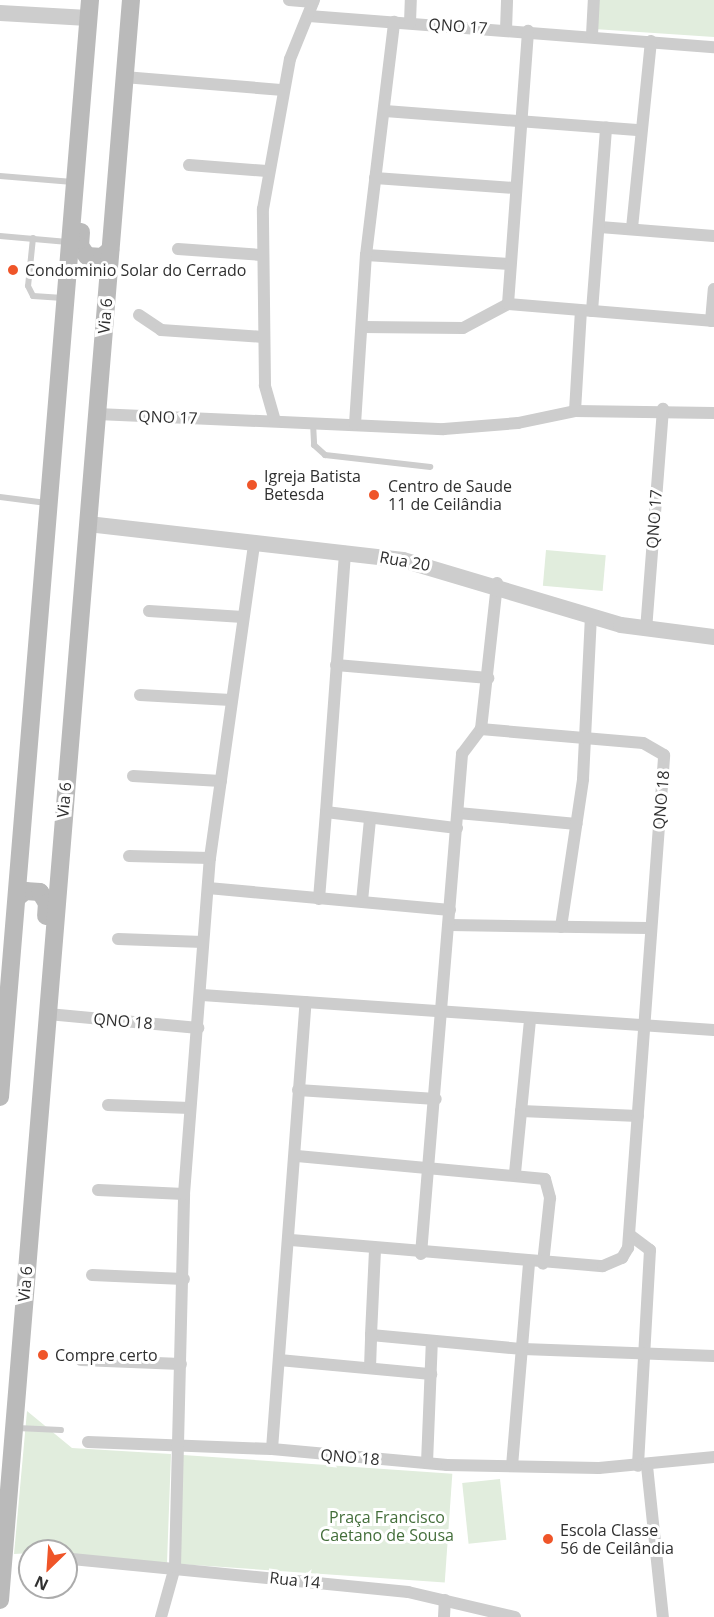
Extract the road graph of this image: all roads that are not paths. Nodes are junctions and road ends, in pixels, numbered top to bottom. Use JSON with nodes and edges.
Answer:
{"nodes":[{"id":1,"x":90,"y":0,"type":"edge"},
{"id":2,"x":131,"y":0,"type":"edge"},
{"id":3,"x":289,"y":0,"type":"edge"},
{"id":4,"x":411,"y":0,"type":"edge"},
{"id":5,"x":507,"y":0,"type":"edge"},
{"id":6,"x":594,"y":0,"type":"edge"},
{"id":7,"x":314,"y":1,"type":"edge"},
{"id":8,"x":0,"y":13,"type":"edge"},
{"id":9,"x":309,"y":16,"type":"junction"},
{"id":10,"x":88,"y":18,"type":"junction"},
{"id":11,"x":394,"y":22,"type":"junction"},
{"id":12,"x":410,"y":23,"type":"junction"},
{"id":13,"x":506,"y":30,"type":"junction"},
{"id":14,"x":528,"y":32,"type":"junction"},
{"id":15,"x":592,"y":35,"type":"junction"},
{"id":16,"x":651,"y":41,"type":"junction"},
{"id":17,"x":714,"y":47,"type":"edge"},
{"id":18,"x":124,"y":77,"type":"junction"},
{"id":19,"x":283,"y":90,"type":"junction"},
{"id":20,"x":385,"y":111,"type":"junction"},
{"id":21,"x":521,"y":117,"type":"junction"},
{"id":22,"x":81,"y":123,"type":"junction"},
{"id":23,"x":606,"y":128,"type":"junction"},
{"id":24,"x":640,"y":130,"type":"junction"},
{"id":25,"x":189,"y":165,"type":"dead end"},
{"id":26,"x":267,"y":171,"type":"junction"},
{"id":27,"x":0,"y":176,"type":"edge"},
{"id":28,"x":375,"y":178,"type":"junction"},
{"id":29,"x":77,"y":182,"type":"junction"},
{"id":30,"x":516,"y":188,"type":"junction"},
{"id":31,"x":600,"y":227,"type":"junction"},
{"id":32,"x":632,"y":228,"type":"junction"},
{"id":33,"x":0,"y":236,"type":"edge"},
{"id":34,"x":714,"y":236,"type":"edge"},
{"id":35,"x":33,"y":238,"type":"junction"},
{"id":36,"x":73,"y":242,"type":"junction"},
{"id":37,"x":178,"y":249,"type":"dead end"},
{"id":38,"x":110,"y":250,"type":"junction"},
{"id":39,"x":261,"y":255,"type":"junction"},
{"id":40,"x":366,"y":255,"type":"junction"},
{"id":41,"x":510,"y":264,"type":"junction"},
{"id":42,"x":714,"y":289,"type":"edge"},
{"id":43,"x":68,"y":298,"type":"junction"},
{"id":44,"x":508,"y":304,"type":"junction"},
{"id":45,"x":586,"y":311,"type":"junction"},
{"id":46,"x":139,"y":315,"type":"dead end"},
{"id":47,"x":712,"y":321,"type":"edge"},
{"id":48,"x":363,"y":327,"type":"junction"},
{"id":49,"x":263,"y":337,"type":"junction"},
{"id":50,"x":663,"y":409,"type":"junction"},
{"id":51,"x":574,"y":411,"type":"junction"},
{"id":52,"x":714,"y":413,"type":"edge"},
{"id":53,"x":97,"y":414,"type":"junction"},
{"id":54,"x":275,"y":421,"type":"junction"},
{"id":55,"x":313,"y":422,"type":"junction"},
{"id":56,"x":355,"y":424,"type":"junction"},
{"id":57,"x":430,"y":468,"type":"dead end"},
{"id":58,"x":0,"y":497,"type":"edge"},
{"id":59,"x":51,"y":504,"type":"junction"},
{"id":60,"x":88,"y":524,"type":"junction"},
{"id":61,"x":254,"y":543,"type":"junction"},
{"id":62,"x":345,"y":552,"type":"junction"},
{"id":63,"x":497,"y":583,"type":"junction"},
{"id":64,"x":149,"y":611,"type":"dead end"},
{"id":65,"x":591,"y":616,"type":"junction"},
{"id":66,"x":243,"y":617,"type":"junction"},
{"id":67,"x":646,"y":630,"type":"junction"},
{"id":68,"x":714,"y":638,"type":"edge"},
{"id":69,"x":336,"y":665,"type":"junction"},
{"id":70,"x":488,"y":678,"type":"junction"},
{"id":71,"x":140,"y":695,"type":"dead end"},
{"id":72,"x":231,"y":700,"type":"junction"},
{"id":73,"x":481,"y":729,"type":"junction"},
{"id":74,"x":585,"y":735,"type":"junction"},
{"id":75,"x":133,"y":776,"type":"dead end"},
{"id":76,"x":221,"y":781,"type":"junction"},
{"id":77,"x":326,"y":812,"type":"junction"},
{"id":78,"x":458,"y":813,"type":"junction"},
{"id":79,"x":370,"y":819,"type":"junction"},
{"id":80,"x":576,"y":824,"type":"junction"},
{"id":81,"x":457,"y":828,"type":"junction"},
{"id":82,"x":129,"y":856,"type":"dead end"},
{"id":83,"x":210,"y":858,"type":"junction"},
{"id":84,"x":208,"y":888,"type":"junction"},
{"id":85,"x":17,"y":898,"type":"junction"},
{"id":86,"x":319,"y":899,"type":"junction"},
{"id":87,"x":362,"y":901,"type":"junction"},
{"id":88,"x":450,"y":910,"type":"junction"},
{"id":89,"x":450,"y":925,"type":"junction"},
{"id":90,"x":561,"y":927,"type":"junction"},
{"id":91,"x":648,"y":928,"type":"junction"},
{"id":92,"x":118,"y":939,"type":"dead end"},
{"id":93,"x":203,"y":942,"type":"junction"},
{"id":94,"x":4,"y":994,"type":"edge"},
{"id":95,"x":202,"y":995,"type":"junction"},
{"id":96,"x":306,"y":1002,"type":"junction"},
{"id":97,"x":48,"y":1014,"type":"junction"},
{"id":98,"x":442,"y":1014,"type":"junction"},
{"id":99,"x":530,"y":1020,"type":"junction"},
{"id":100,"x":644,"y":1025,"type":"junction"},
{"id":101,"x":198,"y":1028,"type":"junction"},
{"id":102,"x":714,"y":1030,"type":"edge"},
{"id":103,"x":46,"y":1038,"type":"junction"},
{"id":104,"x":298,"y":1089,"type":"junction"},
{"id":105,"x":0,"y":1097,"type":"edge"},
{"id":106,"x":436,"y":1099,"type":"junction"},
{"id":107,"x":108,"y":1105,"type":"dead end"},
{"id":108,"x":190,"y":1108,"type":"junction"},
{"id":109,"x":521,"y":1111,"type":"junction"},
{"id":110,"x":638,"y":1116,"type":"junction"},
{"id":111,"x":297,"y":1156,"type":"junction"},
{"id":112,"x":430,"y":1166,"type":"junction"},
{"id":113,"x":515,"y":1173,"type":"junction"},
{"id":114,"x":98,"y":1190,"type":"dead end"},
{"id":115,"x":184,"y":1194,"type":"junction"},
{"id":116,"x":630,"y":1235,"type":"junction"},
{"id":117,"x":291,"y":1240,"type":"junction"},
{"id":118,"x":375,"y":1250,"type":"junction"},
{"id":119,"x":421,"y":1254,"type":"junction"},
{"id":120,"x":529,"y":1263,"type":"junction"},
{"id":121,"x":543,"y":1264,"type":"junction"},
{"id":122,"x":92,"y":1275,"type":"dead end"},
{"id":123,"x":184,"y":1279,"type":"junction"},
{"id":124,"x":371,"y":1335,"type":"junction"},
{"id":125,"x":432,"y":1341,"type":"junction"},
{"id":126,"x":523,"y":1349,"type":"junction"},
{"id":127,"x":714,"y":1356,"type":"edge"},
{"id":128,"x":644,"y":1357,"type":"junction"},
{"id":129,"x":81,"y":1360,"type":"dead end"},
{"id":130,"x":279,"y":1360,"type":"junction"},
{"id":131,"x":182,"y":1364,"type":"junction"},
{"id":132,"x":370,"y":1368,"type":"junction"},
{"id":133,"x":431,"y":1374,"type":"junction"},
{"id":134,"x":9,"y":1423,"type":"edge"},
{"id":135,"x":61,"y":1430,"type":"dead end"},
{"id":136,"x":88,"y":1442,"type":"dead end"},
{"id":137,"x":181,"y":1446,"type":"junction"},
{"id":138,"x":272,"y":1449,"type":"junction"},
{"id":139,"x":714,"y":1457,"type":"edge"},
{"id":140,"x":428,"y":1463,"type":"junction"},
{"id":141,"x":512,"y":1466,"type":"junction"},
{"id":142,"x":643,"y":1466,"type":"junction"},
{"id":143,"x":78,"y":1559,"type":"edge"},
{"id":144,"x":175,"y":1567,"type":"junction"},
{"id":145,"x":0,"y":1600,"type":"edge"},
{"id":146,"x":445,"y":1600,"type":"junction"},
{"id":147,"x":161,"y":1617,"type":"edge"},
{"id":148,"x":444,"y":1617,"type":"edge"},
{"id":149,"x":515,"y":1617,"type":"edge"},
{"id":150,"x":663,"y":1617,"type":"edge"}],
"edges":[{"from":1,"to":10,"type":"main road"},
{"from":2,"to":18,"type":"main road","name":"Via 6"},
{"from":3,"to":7,"type":"street"},
{"from":4,"to":12,"type":"street","name":"QNO 17"},
{"from":5,"to":13,"type":"street","name":"QNO 17"},
{"from":6,"to":15,"type":"street"},
{"from":7,"to":9,"type":"street"},
{"from":8,"to":10,"type":"street"},
{"from":9,"to":11,"type":"street","name":"QNO 17"},
{"from":9,"to":19,"type":"street"},
{"from":10,"to":22,"type":"main road"},
{"from":11,"to":12,"type":"street","name":"QNO 17"},
{"from":11,"to":20,"type":"street"},
{"from":12,"to":13,"type":"street","name":"QNO 17"},
{"from":13,"to":14,"type":"street","name":"QNO 17"},
{"from":14,"to":15,"type":"street","name":"QNO 17"},
{"from":14,"to":21,"type":"street"},
{"from":15,"to":16,"type":"street","name":"QNO 17"},
{"from":16,"to":17,"type":"street","name":"QNO 17"},
{"from":16,"to":24,"type":"street"},
{"from":18,"to":19,"type":"street"},
{"from":18,"to":38,"type":"main road","name":"Via 6"},
{"from":19,"to":26,"type":"street"},
{"from":20,"to":21,"type":"street"},
{"from":20,"to":28,"type":"street"},
{"from":21,"to":23,"type":"street"},
{"from":21,"to":30,"type":"street"},
{"from":22,"to":29,"type":"main road"},
{"from":22,"to":38,"type":"main road"},
{"from":23,"to":24,"type":"street"},
{"from":23,"to":31,"type":"street"},
{"from":24,"to":32,"type":"street"},
{"from":25,"to":26,"type":"street"},
{"from":26,"to":39,"type":"street"},
{"from":27,"to":29,"type":"lane"},
{"from":28,"to":30,"type":"street"},
{"from":28,"to":40,"type":"street"},
{"from":29,"to":36,"type":"main road"},
{"from":30,"to":41,"type":"street"},
{"from":31,"to":32,"type":"street"},
{"from":31,"to":45,"type":"street"},
{"from":32,"to":34,"type":"street"},
{"from":33,"to":35,"type":"lane"},
{"from":35,"to":36,"type":"lane"},
{"from":35,"to":43,"type":"lane"},
{"from":36,"to":43,"type":"main road"},
{"from":37,"to":39,"type":"street"},
{"from":38,"to":53,"type":"main road","name":"Via 6"},
{"from":39,"to":49,"type":"street"},
{"from":40,"to":41,"type":"street"},
{"from":40,"to":48,"type":"street"},
{"from":41,"to":44,"type":"street"},
{"from":42,"to":47,"type":"street"},
{"from":43,"to":59,"type":"main road"},
{"from":44,"to":45,"type":"street"},
{"from":44,"to":48,"type":"street"},
{"from":45,"to":47,"type":"street"},
{"from":45,"to":51,"type":"street"},
{"from":46,"to":49,"type":"street"},
{"from":48,"to":56,"type":"street"},
{"from":49,"to":54,"type":"street"},
{"from":50,"to":51,"type":"street","name":"QNO 17"},
{"from":50,"to":52,"type":"street","name":"QNO 17"},
{"from":50,"to":67,"type":"street","name":"QNO 17"},
{"from":51,"to":56,"type":"street","name":"QNO 17"},
{"from":53,"to":54,"type":"street","name":"QNO 17"},
{"from":53,"to":60,"type":"main road","name":"Via 6"},
{"from":54,"to":55,"type":"street","name":"QNO 17"},
{"from":55,"to":56,"type":"street","name":"QNO 17"},
{"from":55,"to":57,"type":"lane"},
{"from":58,"to":59,"type":"lane"},
{"from":59,"to":85,"type":"main road"},
{"from":60,"to":61,"type":"street","name":"Rua 20"},
{"from":60,"to":97,"type":"main road","name":"Via 6"},
{"from":61,"to":62,"type":"street","name":"Rua 20"},
{"from":61,"to":66,"type":"street"},
{"from":62,"to":63,"type":"street","name":"Rua 20"},
{"from":62,"to":69,"type":"street"},
{"from":63,"to":65,"type":"street","name":"Rua 20"},
{"from":63,"to":70,"type":"street"},
{"from":64,"to":66,"type":"street"},
{"from":65,"to":67,"type":"street","name":"Rua 20"},
{"from":65,"to":74,"type":"street"},
{"from":66,"to":72,"type":"street"},
{"from":67,"to":68,"type":"street","name":"Rua 20"},
{"from":69,"to":70,"type":"street"},
{"from":69,"to":77,"type":"street"},
{"from":70,"to":73,"type":"street"},
{"from":71,"to":72,"type":"street"},
{"from":72,"to":76,"type":"street"},
{"from":73,"to":74,"type":"street","name":"QNO 18"},
{"from":73,"to":78,"type":"street"},
{"from":74,"to":80,"type":"street"},
{"from":74,"to":91,"type":"street","name":"QNO 18"},
{"from":75,"to":76,"type":"street"},
{"from":76,"to":83,"type":"street"},
{"from":77,"to":79,"type":"street"},
{"from":77,"to":86,"type":"street"},
{"from":78,"to":80,"type":"street"},
{"from":78,"to":81,"type":"street"},
{"from":79,"to":81,"type":"street"},
{"from":79,"to":87,"type":"street"},
{"from":80,"to":90,"type":"street"},
{"from":81,"to":88,"type":"street"},
{"from":82,"to":83,"type":"street"},
{"from":83,"to":84,"type":"street"},
{"from":84,"to":86,"type":"street"},
{"from":84,"to":93,"type":"street"},
{"from":85,"to":94,"type":"main road"},
{"from":85,"to":103,"type":"main road"},
{"from":86,"to":87,"type":"street"},
{"from":87,"to":88,"type":"street"},
{"from":88,"to":89,"type":"street"},
{"from":89,"to":90,"type":"street"},
{"from":89,"to":98,"type":"street"},
{"from":90,"to":91,"type":"street"},
{"from":91,"to":100,"type":"street","name":"QNO 18"},
{"from":92,"to":93,"type":"street"},
{"from":93,"to":95,"type":"street"},
{"from":94,"to":105,"type":"main road"},
{"from":95,"to":96,"type":"street"},
{"from":95,"to":101,"type":"street"},
{"from":96,"to":98,"type":"street"},
{"from":96,"to":104,"type":"street"},
{"from":97,"to":101,"type":"street","name":"QNO 18"},
{"from":97,"to":103,"type":"main road","name":"Via 6"},
{"from":98,"to":99,"type":"street"},
{"from":98,"to":106,"type":"street"},
{"from":99,"to":100,"type":"street"},
{"from":99,"to":109,"type":"street"},
{"from":100,"to":102,"type":"street"},
{"from":100,"to":110,"type":"street","name":"QNO 18"},
{"from":101,"to":108,"type":"street"},
{"from":103,"to":134,"type":"main road","name":"Via 6"},
{"from":104,"to":106,"type":"street"},
{"from":104,"to":111,"type":"street"},
{"from":106,"to":112,"type":"street"},
{"from":107,"to":108,"type":"street"},
{"from":108,"to":115,"type":"street"},
{"from":109,"to":110,"type":"street"},
{"from":109,"to":113,"type":"street"},
{"from":110,"to":116,"type":"street","name":"QNO 18"},
{"from":111,"to":112,"type":"street"},
{"from":111,"to":117,"type":"street"},
{"from":112,"to":113,"type":"street"},
{"from":112,"to":119,"type":"street"},
{"from":113,"to":121,"type":"street"},
{"from":114,"to":115,"type":"street"},
{"from":115,"to":123,"type":"street"},
{"from":116,"to":121,"type":"street","name":"QNO 18"},
{"from":116,"to":128,"type":"street"},
{"from":117,"to":118,"type":"street","name":"QNO 18"},
{"from":117,"to":130,"type":"street"},
{"from":118,"to":119,"type":"street","name":"QNO 18"},
{"from":118,"to":124,"type":"street"},
{"from":119,"to":120,"type":"street","name":"QNO 18"},
{"from":120,"to":121,"type":"street","name":"QNO 18"},
{"from":120,"to":126,"type":"street"},
{"from":122,"to":123,"type":"street"},
{"from":123,"to":131,"type":"street"},
{"from":124,"to":125,"type":"street"},
{"from":124,"to":132,"type":"street"},
{"from":125,"to":126,"type":"street"},
{"from":125,"to":133,"type":"street"},
{"from":126,"to":128,"type":"street"},
{"from":126,"to":141,"type":"street"},
{"from":127,"to":128,"type":"street"},
{"from":128,"to":142,"type":"street"},
{"from":129,"to":131,"type":"street"},
{"from":130,"to":132,"type":"street"},
{"from":130,"to":138,"type":"street"},
{"from":131,"to":137,"type":"street"},
{"from":132,"to":133,"type":"street"},
{"from":133,"to":140,"type":"street"},
{"from":134,"to":135,"type":"lane"},
{"from":134,"to":145,"type":"main road","name":"Via 6"},
{"from":136,"to":137,"type":"street","name":"QNO 18"},
{"from":137,"to":138,"type":"street","name":"QNO 18"},
{"from":137,"to":144,"type":"street"},
{"from":138,"to":140,"type":"street","name":"QNO 18"},
{"from":139,"to":142,"type":"street","name":"QNO 18"},
{"from":140,"to":141,"type":"street","name":"QNO 18"},
{"from":141,"to":142,"type":"street","name":"QNO 18"},
{"from":142,"to":150,"type":"street"},
{"from":143,"to":144,"type":"street","name":"Rua 14"},
{"from":144,"to":146,"type":"street","name":"Rua 14"},
{"from":144,"to":147,"type":"street"},
{"from":146,"to":148,"type":"street"},
{"from":146,"to":149,"type":"street","name":"Rua 14"}]}
